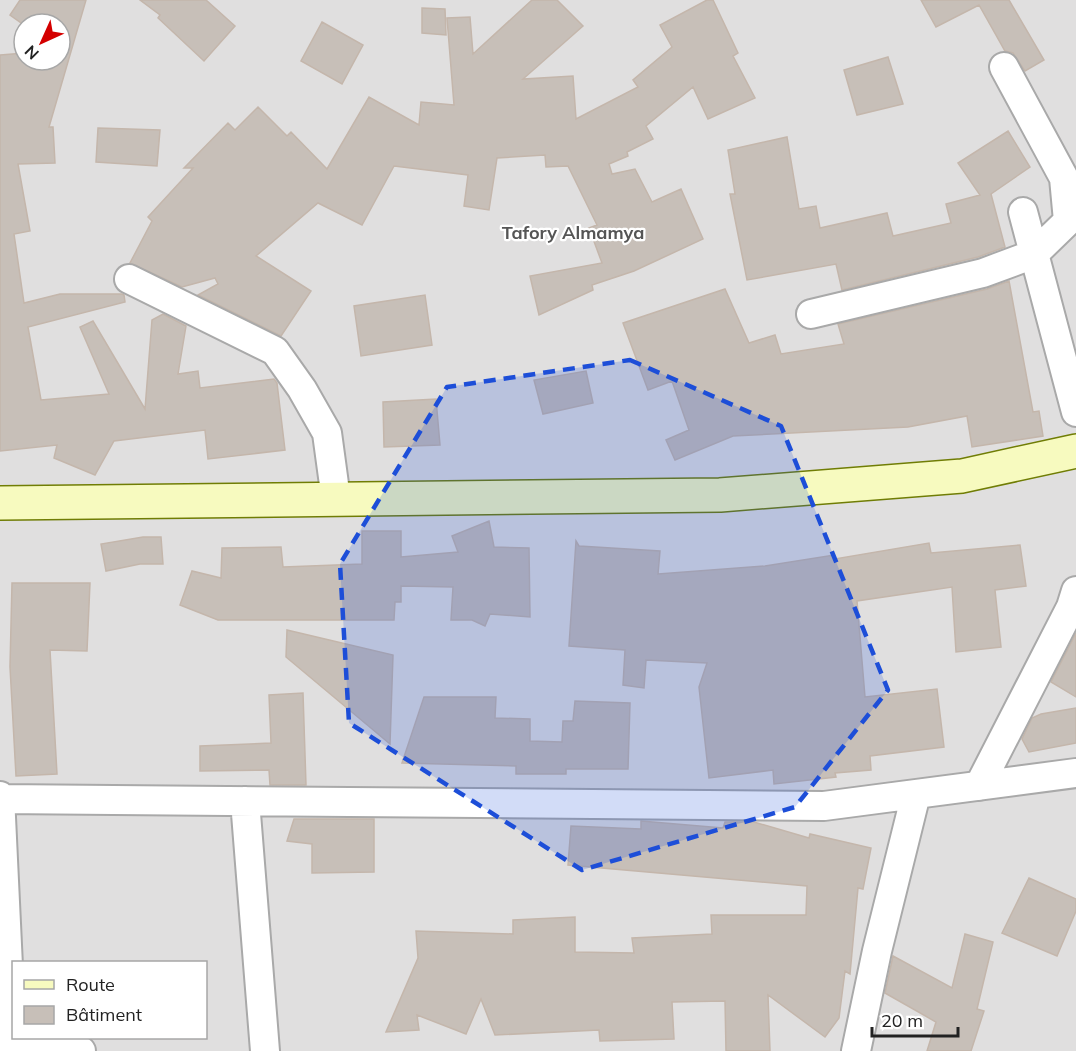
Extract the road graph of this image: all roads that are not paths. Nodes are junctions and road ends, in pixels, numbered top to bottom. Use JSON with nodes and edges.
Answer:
{"nodes":[{"id":1,"x":1004,"y":67,"type":"dead end"},
{"id":2,"x":1023,"y":212,"type":"dead end"},
{"id":3,"x":1034,"y":254,"type":"junction"},
{"id":4,"x":129,"y":279,"type":"dead end"},
{"id":5,"x":811,"y":314,"type":"dead end"},
{"id":6,"x":1076,"y":412,"type":"edge"},
{"id":7,"x":1076,"y":451,"type":"edge"},
{"id":8,"x":336,"y":499,"type":"junction"},
{"id":9,"x":0,"y":503,"type":"edge"},
{"id":10,"x":1076,"y":591,"type":"edge"},
{"id":11,"x":1076,"y":774,"type":"edge"},
{"id":12,"x":979,"y":786,"type":"junction"},
{"id":13,"x":916,"y":794,"type":"junction"},
{"id":14,"x":0,"y":798,"type":"edge"},
{"id":15,"x":245,"y":801,"type":"junction"},
{"id":16,"x":8,"y":1050,"type":"edge"},
{"id":17,"x":81,"y":1051,"type":"edge"},
{"id":18,"x":265,"y":1051,"type":"edge"},
{"id":19,"x":856,"y":1051,"type":"edge"}],
"edges":[{"from":1,"to":3,"type":"street"},
{"from":2,"to":3,"type":"street"},
{"from":3,"to":5,"type":"street"},
{"from":3,"to":6,"type":"street"},
{"from":4,"to":8,"type":"street"},
{"from":7,"to":8,"type":"main road"},
{"from":8,"to":9,"type":"main road"},
{"from":10,"to":12,"type":"street"},
{"from":11,"to":12,"type":"street"},
{"from":12,"to":13,"type":"street"},
{"from":13,"to":15,"type":"street"},
{"from":13,"to":19,"type":"street"},
{"from":14,"to":15,"type":"street"},
{"from":14,"to":16,"type":"street"},
{"from":15,"to":18,"type":"street"},
{"from":16,"to":17,"type":"street"}]}
